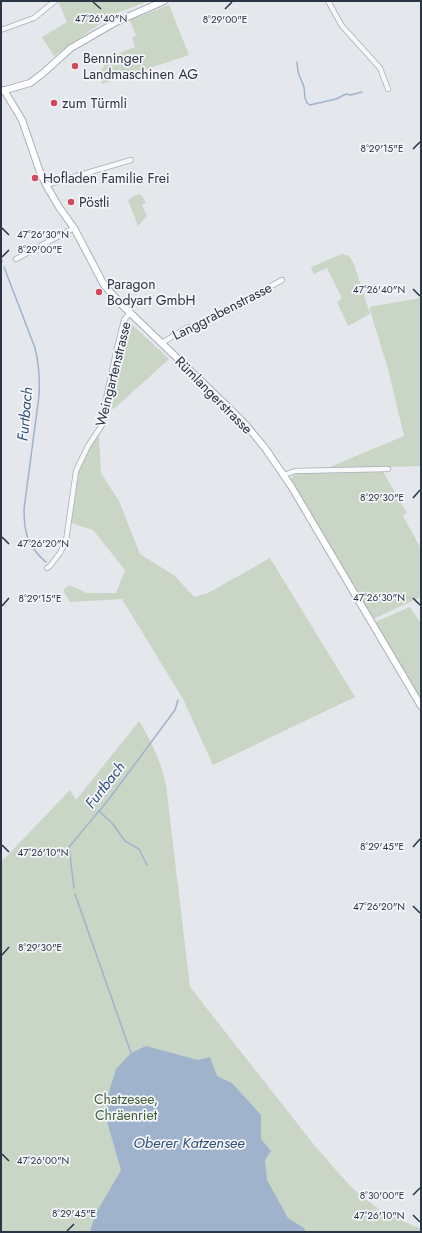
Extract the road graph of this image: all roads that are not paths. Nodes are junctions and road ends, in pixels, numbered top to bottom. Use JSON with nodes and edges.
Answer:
{"nodes":[{"id":1,"x":55,"y":1,"type":"edge"},
{"id":2,"x":164,"y":1,"type":"edge"},
{"id":3,"x":328,"y":1,"type":"edge"},
{"id":4,"x":1,"y":30,"type":"edge"},
{"id":5,"x":388,"y":89,"type":"dead end"},
{"id":6,"x":2,"y":91,"type":"edge"},
{"id":7,"x":131,"y":160,"type":"dead end"},
{"id":8,"x":46,"y":185,"type":"junction"},
{"id":9,"x":74,"y":228,"type":"junction"},
{"id":10,"x":16,"y":258,"type":"dead end"},
{"id":11,"x":282,"y":280,"type":"dead end"},
{"id":12,"x":130,"y":313,"type":"junction"},
{"id":13,"x":162,"y":343,"type":"junction"},
{"id":14,"x":388,"y":469,"type":"dead end"},
{"id":15,"x":284,"y":475,"type":"junction"},
{"id":16,"x":47,"y":568,"type":"dead end"},
{"id":17,"x":421,"y":706,"type":"edge"}],
"edges":[{"from":1,"to":4,"type":"street"},
{"from":2,"to":6,"type":"street"},
{"from":3,"to":5,"type":"street"},
{"from":6,"to":8,"type":"street","name":"Rümlangerstrasse"},
{"from":7,"to":8,"type":"street"},
{"from":8,"to":9,"type":"street","name":"Rümlangerstrasse"},
{"from":9,"to":10,"type":"street"},
{"from":9,"to":12,"type":"street","name":"Rümlangerstrasse"},
{"from":11,"to":13,"type":"street","name":"Langgrabenstrasse"},
{"from":12,"to":13,"type":"street","name":"Rümlangerstrasse"},
{"from":12,"to":16,"type":"street","name":"Weingartenstrasse"},
{"from":13,"to":15,"type":"street","name":"Rümlangerstrasse"},
{"from":14,"to":15,"type":"street"},
{"from":15,"to":17,"type":"street","name":"Rümlangerstrasse"}]}
